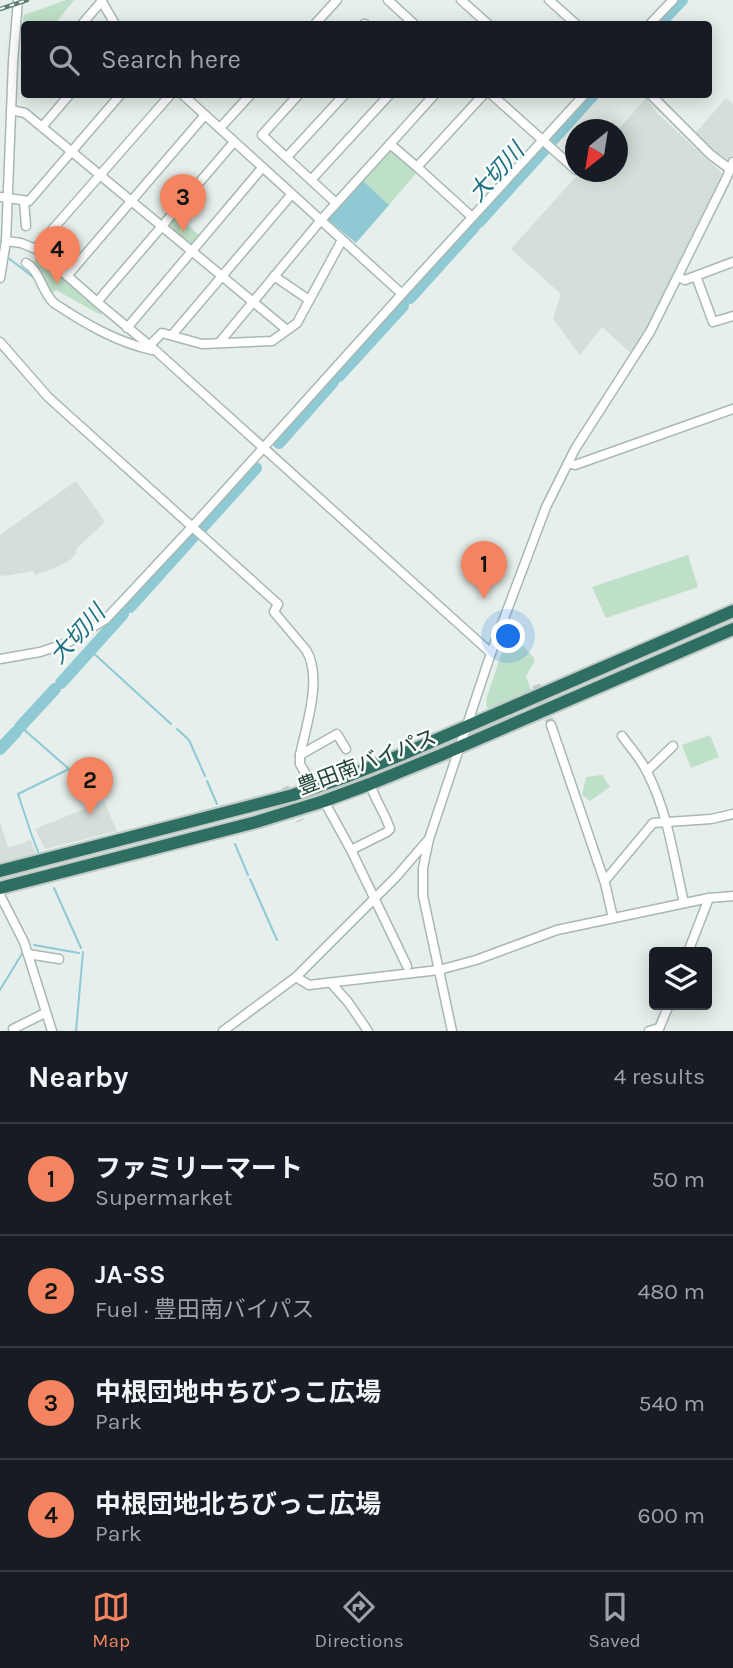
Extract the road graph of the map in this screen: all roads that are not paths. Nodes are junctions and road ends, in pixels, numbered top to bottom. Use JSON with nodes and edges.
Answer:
{"nodes":[{"id":1,"x":18,"y":0,"type":"edge"},
{"id":2,"x":337,"y":0,"type":"edge"},
{"id":3,"x":388,"y":0,"type":"edge"},
{"id":4,"x":405,"y":0,"type":"edge"},
{"id":5,"x":461,"y":0,"type":"edge"},
{"id":6,"x":549,"y":0,"type":"edge"},
{"id":7,"x":673,"y":0,"type":"edge"},
{"id":8,"x":101,"y":1,"type":"edge"},
{"id":9,"x":397,"y":8,"type":"junction"},
{"id":10,"x":84,"y":21,"type":"edge"},
{"id":11,"x":113,"y":21,"type":"edge"},
{"id":12,"x":318,"y":21,"type":"edge"},
{"id":13,"x":411,"y":21,"type":"edge"},
{"id":14,"x":485,"y":21,"type":"edge"},
{"id":15,"x":573,"y":21,"type":"edge"},
{"id":16,"x":653,"y":21,"type":"edge"},
{"id":17,"x":0,"y":91,"type":"edge"},
{"id":18,"x":11,"y":92,"type":"junction"},
{"id":19,"x":65,"y":98,"type":"edge"},
{"id":20,"x":118,"y":98,"type":"edge"},
{"id":21,"x":168,"y":98,"type":"edge"},
{"id":22,"x":186,"y":98,"type":"edge"},
{"id":23,"x":247,"y":98,"type":"edge"},
{"id":24,"x":295,"y":98,"type":"edge"},
{"id":25,"x":341,"y":98,"type":"edge"},
{"id":26,"x":386,"y":98,"type":"edge"},
{"id":27,"x":431,"y":98,"type":"edge"},
{"id":28,"x":480,"y":98,"type":"edge"},
{"id":29,"x":496,"y":98,"type":"edge"},
{"id":30,"x":581,"y":98,"type":"edge"},
{"id":31,"x":654,"y":98,"type":"edge"},
{"id":32,"x":11,"y":110,"type":"junction"},
{"id":33,"x":205,"y":115,"type":"junction"},
{"id":34,"x":42,"y":127,"type":"junction"},
{"id":35,"x":220,"y":128,"type":"junction"},
{"id":36,"x":543,"y":139,"type":"junction"},
{"id":37,"x":234,"y":142,"type":"junction"},
{"id":38,"x":390,"y":144,"type":"junction"},
{"id":39,"x":71,"y":152,"type":"junction"},
{"id":40,"x":287,"y":157,"type":"junction"},
{"id":41,"x":565,"y":160,"type":"edge"},
{"id":42,"x":731,"y":165,"type":"edge"},
{"id":43,"x":417,"y":167,"type":"junction"},
{"id":44,"x":262,"y":168,"type":"junction"},
{"id":45,"x":101,"y":176,"type":"junction"},
{"id":46,"x":312,"y":180,"type":"junction"},
{"id":47,"x":729,"y":182,"type":"edge"},
{"id":48,"x":291,"y":194,"type":"junction"},
{"id":49,"x":4,"y":197,"type":"edge"},
{"id":50,"x":24,"y":201,"type":"junction"},
{"id":51,"x":130,"y":201,"type":"junction"},
{"id":52,"x":336,"y":203,"type":"junction"},
{"id":53,"x":472,"y":217,"type":"junction"},
{"id":54,"x":321,"y":220,"type":"junction"},
{"id":55,"x":26,"y":226,"type":"dead end"},
{"id":56,"x":161,"y":226,"type":"junction"},
{"id":57,"x":342,"y":240,"type":"junction"},
{"id":58,"x":6,"y":241,"type":"junction"},
{"id":59,"x":38,"y":250,"type":"junction"},
{"id":60,"x":192,"y":251,"type":"junction"},
{"id":61,"x":733,"y":262,"type":"edge"},
{"id":62,"x":26,"y":263,"type":"dead end"},
{"id":63,"x":67,"y":276,"type":"junction"},
{"id":64,"x":222,"y":276,"type":"junction"},
{"id":65,"x":274,"y":276,"type":"junction"},
{"id":66,"x":696,"y":276,"type":"junction"},
{"id":67,"x":678,"y":277,"type":"junction"},
{"id":68,"x":0,"y":278,"type":"edge"},
{"id":69,"x":402,"y":294,"type":"junction"},
{"id":70,"x":309,"y":300,"type":"junction"},
{"id":71,"x":253,"y":301,"type":"junction"},
{"id":72,"x":97,"y":302,"type":"junction"},
{"id":73,"x":733,"y":316,"type":"edge"},
{"id":74,"x":127,"y":328,"type":"junction"},
{"id":75,"x":287,"y":330,"type":"junction"},
{"id":76,"x":172,"y":335,"type":"junction"},
{"id":77,"x":0,"y":342,"type":"edge"},
{"id":78,"x":219,"y":343,"type":"junction"},
{"id":79,"x":152,"y":348,"type":"junction"},
{"id":80,"x":733,"y":409,"type":"edge"},
{"id":81,"x":263,"y":448,"type":"junction"},
{"id":82,"x":568,"y":463,"type":"junction"},
{"id":83,"x":192,"y":527,"type":"junction"},
{"id":84,"x":733,"y":611,"type":"edge"},
{"id":85,"x":733,"y":617,"type":"edge"},
{"id":86,"x":733,"y":623,"type":"edge"},
{"id":87,"x":733,"y":629,"type":"edge"},
{"id":88,"x":686,"y":632,"type":"junction"},
{"id":89,"x":491,"y":653,"type":"junction"},
{"id":90,"x":670,"y":656,"type":"junction"},
{"id":91,"x":0,"y":659,"type":"edge"},
{"id":92,"x":578,"y":696,"type":"junction"},
{"id":93,"x":469,"y":723,"type":"junction"},
{"id":94,"x":551,"y":725,"type":"tunnel mouth"},
{"id":95,"x":622,"y":736,"type":"dead end"},
{"id":96,"x":673,"y":746,"type":"dead end"},
{"id":97,"x":345,"y":749,"type":"dead end"},
{"id":98,"x":457,"y":750,"type":"junction"},
{"id":99,"x":300,"y":755,"type":"junction"},
{"id":100,"x":647,"y":771,"type":"junction"},
{"id":101,"x":348,"y":776,"type":"junction"},
{"id":102,"x":370,"y":785,"type":"junction"},
{"id":103,"x":314,"y":788,"type":"junction"},
{"id":104,"x":324,"y":801,"type":"junction"},
{"id":105,"x":733,"y":814,"type":"edge"},
{"id":106,"x":665,"y":821,"type":"junction"},
{"id":107,"x":429,"y":839,"type":"junction"},
{"id":108,"x":351,"y":850,"type":"junction"},
{"id":109,"x":89,"y":865,"type":"junction"},
{"id":110,"x":0,"y":871,"type":"edge"},
{"id":111,"x":0,"y":879,"type":"edge"},
{"id":112,"x":604,"y":880,"type":"junction"},
{"id":113,"x":0,"y":888,"type":"edge"},
{"id":114,"x":0,"y":895,"type":"edge"},
{"id":115,"x":733,"y":896,"type":"edge"},
{"id":116,"x":709,"y":898,"type":"junction"},
{"id":117,"x":374,"y":900,"type":"junction"},
{"id":118,"x":684,"y":903,"type":"junction"},
{"id":119,"x":612,"y":918,"type":"junction"},
{"id":120,"x":690,"y":947,"type":"edge"},
{"id":121,"x":27,"y":954,"type":"junction"},
{"id":122,"x":59,"y":958,"type":"dead end"},
{"id":123,"x":407,"y":966,"type":"dead end"},
{"id":124,"x":439,"y":970,"type":"junction"},
{"id":125,"x":296,"y":977,"type":"junction"},
{"id":126,"x":331,"y":983,"type":"junction"},
{"id":127,"x":667,"y":1010,"type":"edge"},
{"id":128,"x":45,"y":1013,"type":"junction"},
{"id":129,"x":13,"y":1029,"type":"edge"},
{"id":130,"x":659,"y":1030,"type":"edge"},
{"id":131,"x":51,"y":1031,"type":"edge"},
{"id":132,"x":223,"y":1031,"type":"edge"},
{"id":133,"x":368,"y":1031,"type":"edge"},
{"id":134,"x":452,"y":1031,"type":"edge"},
{"id":135,"x":649,"y":1031,"type":"edge"}],
"edges":[{"from":1,"to":18,"type":"street"},
{"from":2,"to":12,"type":"street"},
{"from":3,"to":9,"type":"street"},
{"from":4,"to":9,"type":"street"},
{"from":5,"to":14,"type":"street"},
{"from":6,"to":15,"type":"street"},
{"from":7,"to":16,"type":"street"},
{"from":8,"to":10,"type":"street"},
{"from":8,"to":11,"type":"street"},
{"from":9,"to":13,"type":"street"},
{"from":17,"to":18,"type":"street"},
{"from":18,"to":32,"type":"street"},
{"from":19,"to":34,"type":"street"},
{"from":20,"to":39,"type":"street"},
{"from":21,"to":45,"type":"street"},
{"from":22,"to":33,"type":"street"},
{"from":23,"to":35,"type":"street"},
{"from":24,"to":40,"type":"street"},
{"from":25,"to":40,"type":"street"},
{"from":26,"to":46,"type":"street"},
{"from":27,"to":38,"type":"street"},
{"from":28,"to":43,"type":"street"},
{"from":29,"to":36,"type":"street"},
{"from":30,"to":36,"type":"street"},
{"from":31,"to":42,"type":"street"},
{"from":32,"to":34,"type":"street"},
{"from":32,"to":49,"type":"street"},
{"from":33,"to":35,"type":"street"},
{"from":33,"to":51,"type":"street"},
{"from":34,"to":39,"type":"street"},
{"from":35,"to":37,"type":"street"},
{"from":36,"to":41,"type":"street"},
{"from":36,"to":53,"type":"street"},
{"from":37,"to":44,"type":"street"},
{"from":37,"to":56,"type":"street"},
{"from":38,"to":43,"type":"street"},
{"from":38,"to":52,"type":"street"},
{"from":39,"to":45,"type":"street"},
{"from":39,"to":50,"type":"street"},
{"from":40,"to":46,"type":"street"},
{"from":42,"to":47,"type":"street"},
{"from":43,"to":53,"type":"street"},
{"from":44,"to":48,"type":"street"},
{"from":44,"to":60,"type":"street"},
{"from":45,"to":51,"type":"street"},
{"from":45,"to":59,"type":"street"},
{"from":46,"to":52,"type":"street"},
{"from":47,"to":67,"type":"street"},
{"from":48,"to":54,"type":"street"},
{"from":48,"to":64,"type":"street"},
{"from":49,"to":50,"type":"street"},
{"from":49,"to":58,"type":"street"},
{"from":50,"to":55,"type":"street"},
{"from":51,"to":56,"type":"street"},
{"from":51,"to":63,"type":"street"},
{"from":52,"to":54,"type":"street"},
{"from":53,"to":69,"type":"street"},
{"from":54,"to":57,"type":"street"},
{"from":54,"to":65,"type":"street"},
{"from":56,"to":60,"type":"street"},
{"from":56,"to":72,"type":"street"},
{"from":57,"to":69,"type":"street"},
{"from":57,"to":70,"type":"street"},
{"from":58,"to":59,"type":"street"},
{"from":58,"to":68,"type":"street"},
{"from":59,"to":63,"type":"street"},
{"from":60,"to":64,"type":"street"},
{"from":60,"to":74,"type":"street"},
{"from":61,"to":66,"type":"street"},
{"from":62,"to":79,"type":"street"},
{"from":63,"to":72,"type":"street"},
{"from":64,"to":71,"type":"street"},
{"from":64,"to":76,"type":"street"},
{"from":65,"to":70,"type":"street"},
{"from":65,"to":71,"type":"street"},
{"from":66,"to":67,"type":"street"},
{"from":66,"to":73,"type":"street"},
{"from":67,"to":82,"type":"street"},
{"from":69,"to":81,"type":"street"},
{"from":70,"to":75,"type":"street"},
{"from":71,"to":75,"type":"street"},
{"from":71,"to":78,"type":"street"},
{"from":72,"to":74,"type":"street"},
{"from":74,"to":79,"type":"street"},
{"from":75,"to":78,"type":"street"},
{"from":76,"to":78,"type":"street"},
{"from":76,"to":79,"type":"street"},
{"from":77,"to":83,"type":"street"},
{"from":79,"to":81,"type":"street"},
{"from":80,"to":82,"type":"street"},
{"from":81,"to":83,"type":"street"},
{"from":81,"to":89,"type":"street"},
{"from":82,"to":89,"type":"street"},
{"from":83,"to":91,"type":"street"},
{"from":83,"to":99,"type":"street"},
{"from":84,"to":88,"type":"highway","name":"豊田南バイパス"},
{"from":85,"to":88,"type":"highway"},
{"from":86,"to":90,"type":"highway"},
{"from":87,"to":90,"type":"highway","name":"豊田南バイパス"},
{"from":88,"to":93,"type":"highway","name":"豊田南バイパス"},
{"from":89,"to":93,"type":"street"},
{"from":90,"to":92,"type":"highway","name":"豊田南バイパス"},
{"from":92,"to":93,"type":"highway"},
{"from":92,"to":98,"type":"highway","name":"豊田南バイパス"},
{"from":93,"to":98,"type":"street"},
{"from":93,"to":101,"type":"highway","name":"豊田南バイパス"},
{"from":94,"to":112,"type":"street"},
{"from":95,"to":100,"type":"street"},
{"from":96,"to":100,"type":"street"},
{"from":97,"to":99,"type":"street"},
{"from":98,"to":101,"type":"highway"},
{"from":98,"to":102,"type":"highway","name":"豊田南バイパス"},
{"from":98,"to":107,"type":"street"},
{"from":99,"to":103,"type":"street"},
{"from":100,"to":106,"type":"street"},
{"from":101,"to":103,"type":"highway","name":"豊田南バイパス"},
{"from":102,"to":104,"type":"highway","name":"豊田南バイパス"},
{"from":102,"to":108,"type":"street"},
{"from":103,"to":110,"type":"highway","name":"豊田南バイパス"},
{"from":104,"to":108,"type":"street"},
{"from":104,"to":109,"type":"highway","name":"豊田南バイパス"},
{"from":105,"to":106,"type":"street"},
{"from":106,"to":112,"type":"street"},
{"from":106,"to":118,"type":"street"},
{"from":107,"to":117,"type":"street"},
{"from":107,"to":124,"type":"street"},
{"from":108,"to":117,"type":"street"},
{"from":109,"to":111,"type":"highway"},
{"from":109,"to":113,"type":"highway","name":"豊田南バイパス"},
{"from":112,"to":119,"type":"street"},
{"from":114,"to":121,"type":"street"},
{"from":115,"to":116,"type":"street"},
{"from":116,"to":118,"type":"street"},
{"from":116,"to":120,"type":"street"},
{"from":117,"to":123,"type":"street"},
{"from":117,"to":125,"type":"street"},
{"from":118,"to":119,"type":"street"},
{"from":119,"to":124,"type":"street"},
{"from":121,"to":122,"type":"street"},
{"from":121,"to":128,"type":"street"},
{"from":124,"to":126,"type":"street"},
{"from":124,"to":134,"type":"street"},
{"from":125,"to":126,"type":"street"},
{"from":125,"to":132,"type":"street"},
{"from":126,"to":133,"type":"street"},
{"from":127,"to":130,"type":"street"},
{"from":128,"to":129,"type":"street"},
{"from":128,"to":131,"type":"street"},
{"from":130,"to":135,"type":"street"}]}
